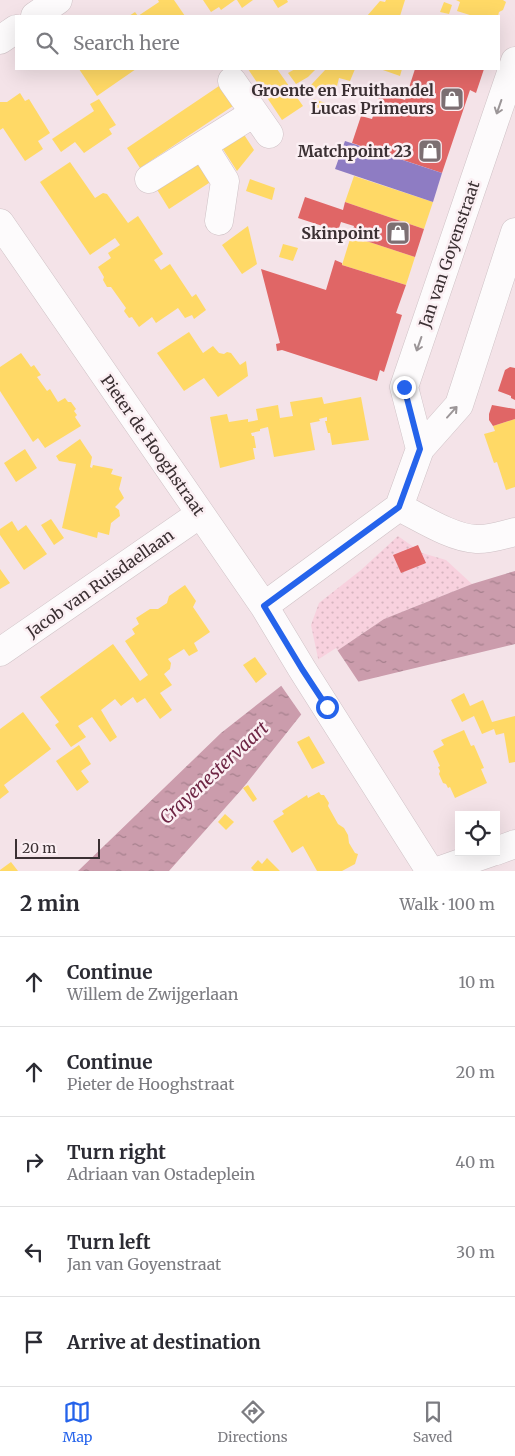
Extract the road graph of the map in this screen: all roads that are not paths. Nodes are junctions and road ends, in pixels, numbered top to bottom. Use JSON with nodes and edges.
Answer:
{"nodes":[{"id":1,"x":58,"y":0,"type":"edge"},
{"id":2,"x":36,"y":15,"type":"edge"},
{"id":3,"x":15,"y":30,"type":"edge"},
{"id":4,"x":0,"y":40,"type":"edge"},
{"id":5,"x":515,"y":61,"type":"edge"},
{"id":6,"x":232,"y":81,"type":"dead end"},
{"id":7,"x":203,"y":146,"type":"junction"},
{"id":8,"x":149,"y":179,"type":"dead end"},
{"id":9,"x":219,"y":221,"type":"dead end"},
{"id":10,"x":0,"y":223,"type":"edge"},
{"id":11,"x":515,"y":232,"type":"edge"},
{"id":12,"x":420,"y":449,"type":"junction"},
{"id":13,"x":399,"y":507,"type":"junction"},
{"id":14,"x":200,"y":514,"type":"junction"},
{"id":15,"x":515,"y":532,"type":"edge"},
{"id":16,"x":264,"y":606,"type":"junction"},
{"id":17,"x":0,"y":652,"type":"edge"},
{"id":18,"x":515,"y":844,"type":"edge"},
{"id":19,"x":500,"y":850,"type":"edge"},
{"id":20,"x":481,"y":856,"type":"edge"},
{"id":21,"x":430,"y":871,"type":"edge"},
{"id":22,"x":438,"y":871,"type":"edge"}],
"edges":[{"from":1,"to":2,"type":"street"},
{"from":3,"to":4,"type":"street"},
{"from":5,"to":12,"type":"street","name":"Jan van Goyenstraat","one_way":true},
{"from":6,"to":7,"type":"street"},
{"from":7,"to":8,"type":"street"},
{"from":7,"to":9,"type":"street"},
{"from":10,"to":14,"type":"street","name":"Pieter de Hooghstraat"},
{"from":12,"to":11,"type":"street","one_way":true},
{"from":12,"to":13,"type":"street"},
{"from":13,"to":15,"type":"street"},
{"from":13,"to":16,"type":"street"},
{"from":14,"to":16,"type":"street","name":"Pieter de Hooghstraat"},
{"from":14,"to":17,"type":"street","name":"Jacob van Ruisdaellaan"},
{"from":16,"to":21,"type":"street","name":"Pieter de Hooghstraat"},
{"from":18,"to":19,"type":"street"},
{"from":20,"to":22,"type":"street"}]}
